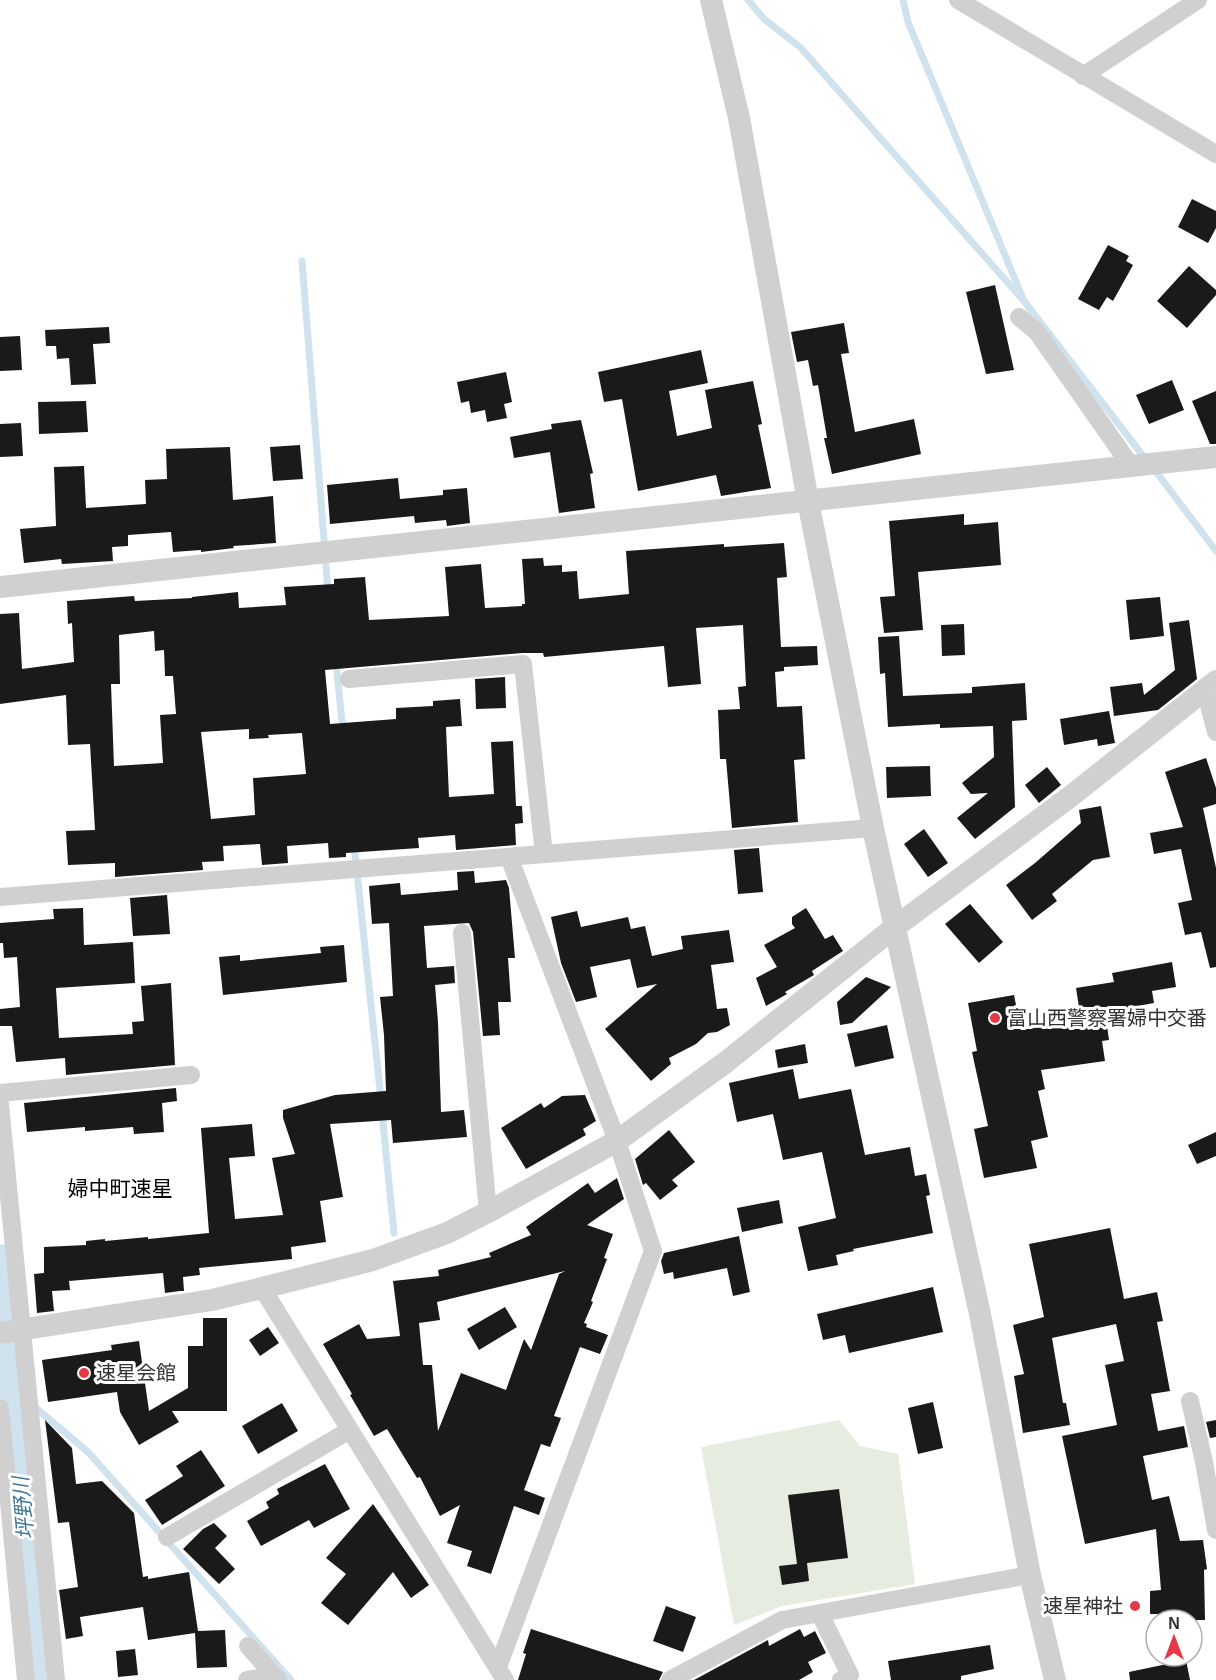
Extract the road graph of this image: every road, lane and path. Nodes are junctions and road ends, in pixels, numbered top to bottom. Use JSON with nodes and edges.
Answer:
{"nodes":[{"id":1,"x":711,"y":0,"type":"edge"},
{"id":2,"x":958,"y":0,"type":"edge"},
{"id":3,"x":1198,"y":0,"type":"edge"},
{"id":4,"x":1083,"y":76,"type":"junction"},
{"id":5,"x":1216,"y":154,"type":"edge"},
{"id":6,"x":1019,"y":317,"type":"dead end"},
{"id":7,"x":1216,"y":458,"type":"edge"},
{"id":8,"x":1135,"y":465,"type":"junction"},
{"id":9,"x":808,"y":501,"type":"junction"},
{"id":10,"x":0,"y":587,"type":"edge"},
{"id":11,"x":349,"y":679,"type":"dead end"},
{"id":12,"x":1211,"y":685,"type":"edge"},
{"id":13,"x":1216,"y":732,"type":"edge"},
{"id":14,"x":873,"y":828,"type":"junction"},
{"id":15,"x":544,"y":854,"type":"junction"},
{"id":16,"x":509,"y":857,"type":"junction"},
{"id":17,"x":0,"y":897,"type":"edge"},
{"id":18,"x":895,"y":927,"type":"junction"},
{"id":19,"x":462,"y":933,"type":"dead end"},
{"id":20,"x":190,"y":1075,"type":"dead end"},
{"id":21,"x":0,"y":1093,"type":"edge"},
{"id":22,"x":0,"y":1104,"type":"edge"},
{"id":23,"x":617,"y":1141,"type":"junction"},
{"id":24,"x":488,"y":1212,"type":"junction"},
{"id":25,"x":262,"y":1288,"type":"junction"},
{"id":26,"x":11,"y":1332,"type":"edge"},
{"id":27,"x":1190,"y":1401,"type":"dead end"},
{"id":28,"x":0,"y":1408,"type":"edge"},
{"id":29,"x":350,"y":1430,"type":"junction"},
{"id":30,"x":1210,"y":1461,"type":"edge"},
{"id":31,"x":1216,"y":1530,"type":"edge"},
{"id":32,"x":167,"y":1538,"type":"dead end"},
{"id":33,"x":1030,"y":1575,"type":"junction"},
{"id":34,"x":820,"y":1614,"type":"junction"},
{"id":35,"x":248,"y":1646,"type":"dead end"},
{"id":36,"x":501,"y":1673,"type":"edge"},
{"id":37,"x":276,"y":1678,"type":"edge"},
{"id":38,"x":848,"y":1678,"type":"edge"},
{"id":39,"x":26,"y":1680,"type":"edge"},
{"id":40,"x":56,"y":1680,"type":"edge"},
{"id":41,"x":247,"y":1680,"type":"edge"},
{"id":42,"x":670,"y":1680,"type":"edge"},
{"id":43,"x":1055,"y":1680,"type":"edge"}],
"edges":[{"from":1,"to":9,"type":"street"},
{"from":2,"to":4,"type":"street"},
{"from":3,"to":4,"type":"street"},
{"from":4,"to":5,"type":"street"},
{"from":6,"to":8,"type":"street"},
{"from":7,"to":8,"type":"street"},
{"from":8,"to":9,"type":"street"},
{"from":9,"to":10,"type":"street"},
{"from":9,"to":14,"type":"street"},
{"from":11,"to":15,"type":"street"},
{"from":12,"to":13,"type":"street"},
{"from":12,"to":18,"type":"street"},
{"from":14,"to":15,"type":"street"},
{"from":14,"to":18,"type":"street"},
{"from":15,"to":16,"type":"street"},
{"from":16,"to":17,"type":"street"},
{"from":16,"to":23,"type":"street"},
{"from":18,"to":23,"type":"street"},
{"from":18,"to":33,"type":"street"},
{"from":19,"to":24,"type":"street"},
{"from":20,"to":21,"type":"street"},
{"from":22,"to":26,"type":"street"},
{"from":23,"to":24,"type":"street"},
{"from":23,"to":36,"type":"street"},
{"from":24,"to":25,"type":"street"},
{"from":25,"to":26,"type":"street"},
{"from":25,"to":29,"type":"street"},
{"from":26,"to":40,"type":"street"},
{"from":27,"to":30,"type":"street"},
{"from":28,"to":39,"type":"street"},
{"from":29,"to":32,"type":"street"},
{"from":29,"to":36,"type":"street"},
{"from":30,"to":31,"type":"street"},
{"from":33,"to":34,"type":"street"},
{"from":33,"to":43,"type":"street"},
{"from":34,"to":38,"type":"street"},
{"from":34,"to":42,"type":"street"},
{"from":35,"to":37,"type":"street"},
{"from":37,"to":41,"type":"street"}]}
